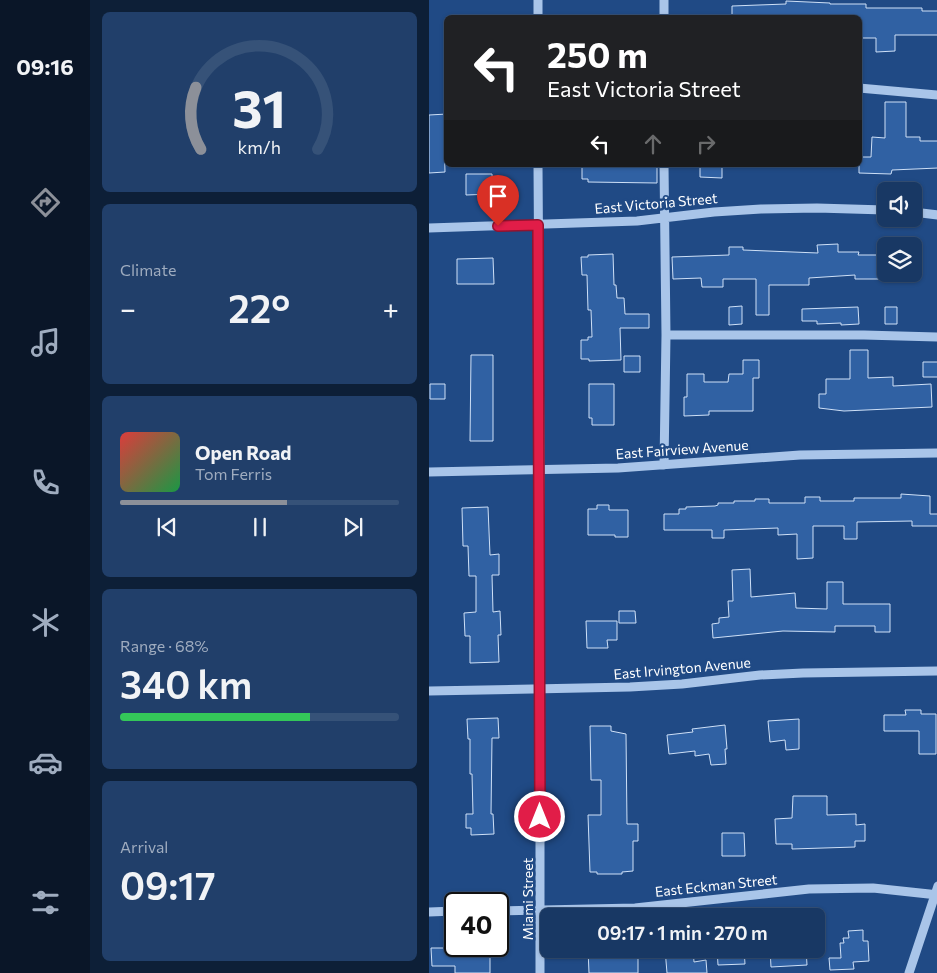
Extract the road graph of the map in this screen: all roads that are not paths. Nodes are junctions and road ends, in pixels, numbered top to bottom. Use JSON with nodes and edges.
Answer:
{"nodes":[{"id":1,"x":537,"y":0,"type":"edge"},
{"id":2,"x":664,"y":0,"type":"edge"},
{"id":3,"x":537,"y":15,"type":"edge"},
{"id":4,"x":664,"y":15,"type":"edge"},
{"id":5,"x":862,"y":88,"type":"edge"},
{"id":6,"x":937,"y":95,"type":"edge"},
{"id":7,"x":538,"y":167,"type":"edge"},
{"id":8,"x":664,"y":167,"type":"edge"},
{"id":9,"x":877,"y":210,"type":"edge"},
{"id":10,"x":922,"y":213,"type":"edge"},
{"id":11,"x":937,"y":215,"type":"edge"},
{"id":12,"x":665,"y":219,"type":"junction"},
{"id":13,"x":538,"y":225,"type":"junction"},
{"id":14,"x":429,"y":228,"type":"edge"},
{"id":15,"x":667,"y":335,"type":"junction"},
{"id":16,"x":937,"y":337,"type":"edge"},
{"id":17,"x":937,"y":453,"type":"edge"},
{"id":18,"x":664,"y":465,"type":"junction"},
{"id":19,"x":540,"y":469,"type":"junction"},
{"id":20,"x":429,"y":472,"type":"edge"},
{"id":21,"x":937,"y":671,"type":"edge"},
{"id":22,"x":540,"y":689,"type":"junction"},
{"id":23,"x":429,"y":690,"type":"edge"},
{"id":24,"x":937,"y":886,"type":"edge"},
{"id":25,"x":936,"y":895,"type":"edge"},
{"id":26,"x":540,"y":908,"type":"edge"},
{"id":27,"x":609,"y":908,"type":"edge"},
{"id":28,"x":509,"y":910,"type":"edge"},
{"id":29,"x":540,"y":910,"type":"edge"},
{"id":30,"x":444,"y":911,"type":"edge"},
{"id":31,"x":429,"y":912,"type":"edge"},
{"id":32,"x":540,"y":958,"type":"edge"},
{"id":33,"x":540,"y":973,"type":"edge"},
{"id":34,"x":909,"y":973,"type":"edge"}],
"edges":[{"from":1,"to":3,"type":"street"},
{"from":2,"to":4,"type":"street"},
{"from":5,"to":6,"type":"street"},
{"from":7,"to":13,"type":"street","name":"Miami Street"},
{"from":8,"to":12,"type":"street"},
{"from":9,"to":12,"type":"street","name":"East Victoria Street"},
{"from":10,"to":11,"type":"street"},
{"from":12,"to":13,"type":"street","name":"East Victoria Street"},
{"from":12,"to":15,"type":"street"},
{"from":13,"to":14,"type":"street","name":"East Victoria Street"},
{"from":13,"to":19,"type":"street","name":"Miami Street"},
{"from":15,"to":16,"type":"street"},
{"from":15,"to":18,"type":"street"},
{"from":17,"to":18,"type":"street","name":"East Fairview Avenue"},
{"from":18,"to":19,"type":"street","name":"East Fairview Avenue"},
{"from":19,"to":20,"type":"street","name":"East Fairview Avenue"},
{"from":19,"to":22,"type":"street","name":"Miami Street"},
{"from":21,"to":22,"type":"street","name":"East Irvington Avenue"},
{"from":22,"to":23,"type":"street","name":"East Irvington Avenue"},
{"from":22,"to":26,"type":"street","name":"Miami Street"},
{"from":24,"to":25,"type":"street"},
{"from":25,"to":27,"type":"street","name":"East Eckman Street"},
{"from":25,"to":34,"type":"street"},
{"from":28,"to":29,"type":"street","name":"East Eckman Street"},
{"from":30,"to":31,"type":"street"},
{"from":32,"to":33,"type":"street","name":"Miami Street"}]}
